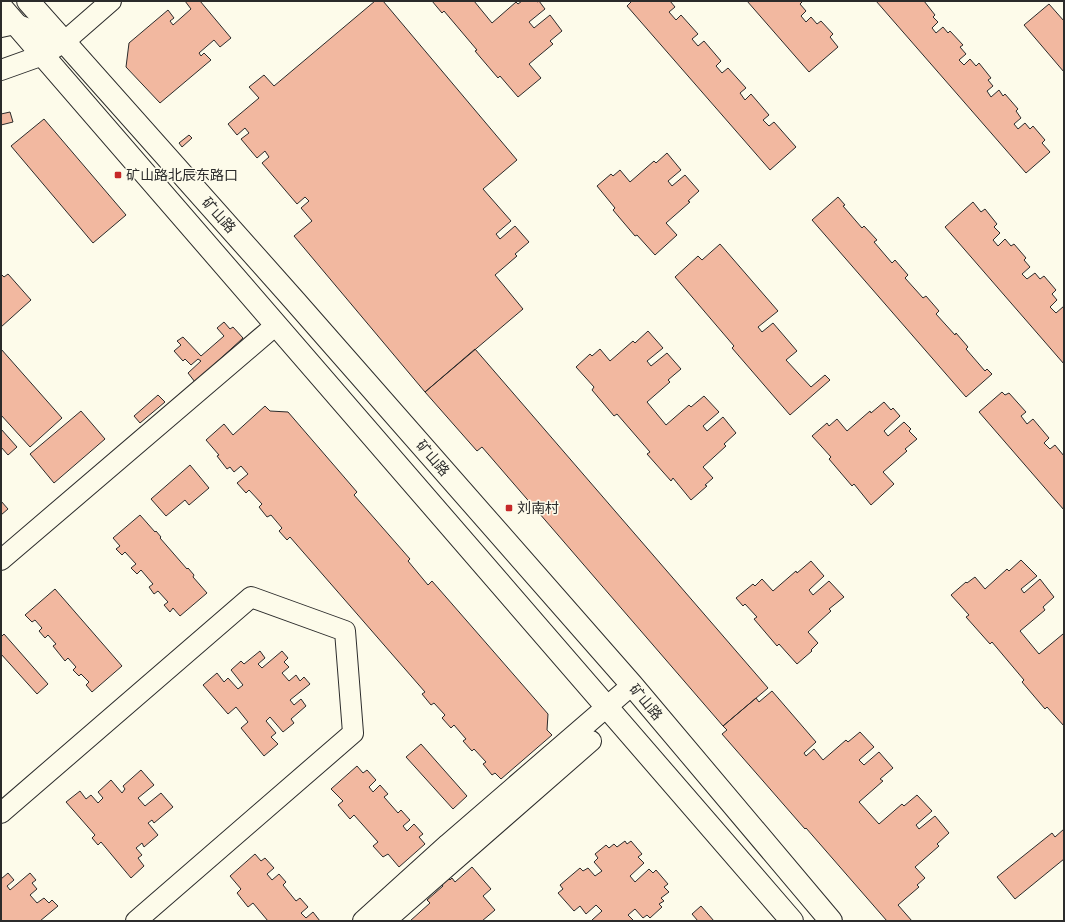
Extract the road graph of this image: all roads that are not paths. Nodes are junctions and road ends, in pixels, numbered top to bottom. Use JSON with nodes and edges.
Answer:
{"nodes":[{"id":1,"x":28,"y":1,"type":"edge"},
{"id":2,"x":111,"y":1,"type":"edge"},
{"id":3,"x":6,"y":19,"type":"edge"},
{"id":4,"x":64,"y":42,"type":"junction"},
{"id":5,"x":43,"y":55,"type":"junction"},
{"id":6,"x":1,"y":70,"type":"edge"},
{"id":7,"x":276,"y":325,"type":"junction"},
{"id":8,"x":1,"y":560,"type":"edge"},
{"id":9,"x":632,"y":686,"type":"junction"},
{"id":10,"x":607,"y":706,"type":"junction"},
{"id":11,"x":591,"y":741,"type":"dead end"},
{"id":12,"x":1,"y":813,"type":"edge"},
{"id":13,"x":136,"y":921,"type":"edge"},
{"id":14,"x":363,"y":921,"type":"edge"},
{"id":15,"x":385,"y":921,"type":"edge"},
{"id":16,"x":792,"y":921,"type":"edge"},
{"id":17,"x":831,"y":921,"type":"edge"}],
"edges":[{"from":1,"to":4,"type":"main road","name":"矿山路"},
{"from":2,"to":4,"type":"street"},
{"from":3,"to":4,"type":"street"},
{"from":3,"to":5,"type":"main road","name":"矿山路"},
{"from":4,"to":5,"type":"street"},
{"from":4,"to":9,"type":"main road","name":"矿山路"},
{"from":5,"to":6,"type":"street"},
{"from":5,"to":7,"type":"main road","name":"矿山路"},
{"from":7,"to":8,"type":"street"},
{"from":7,"to":10,"type":"main road","name":"矿山路"},
{"from":9,"to":10,"type":"street"},
{"from":9,"to":17,"type":"main road","name":"矿山路"},
{"from":10,"to":14,"type":"street"},
{"from":10,"to":16,"type":"main road","name":"矿山路"},
{"from":11,"to":15,"type":"street"},
{"from":12,"to":13,"type":"street"}]}
